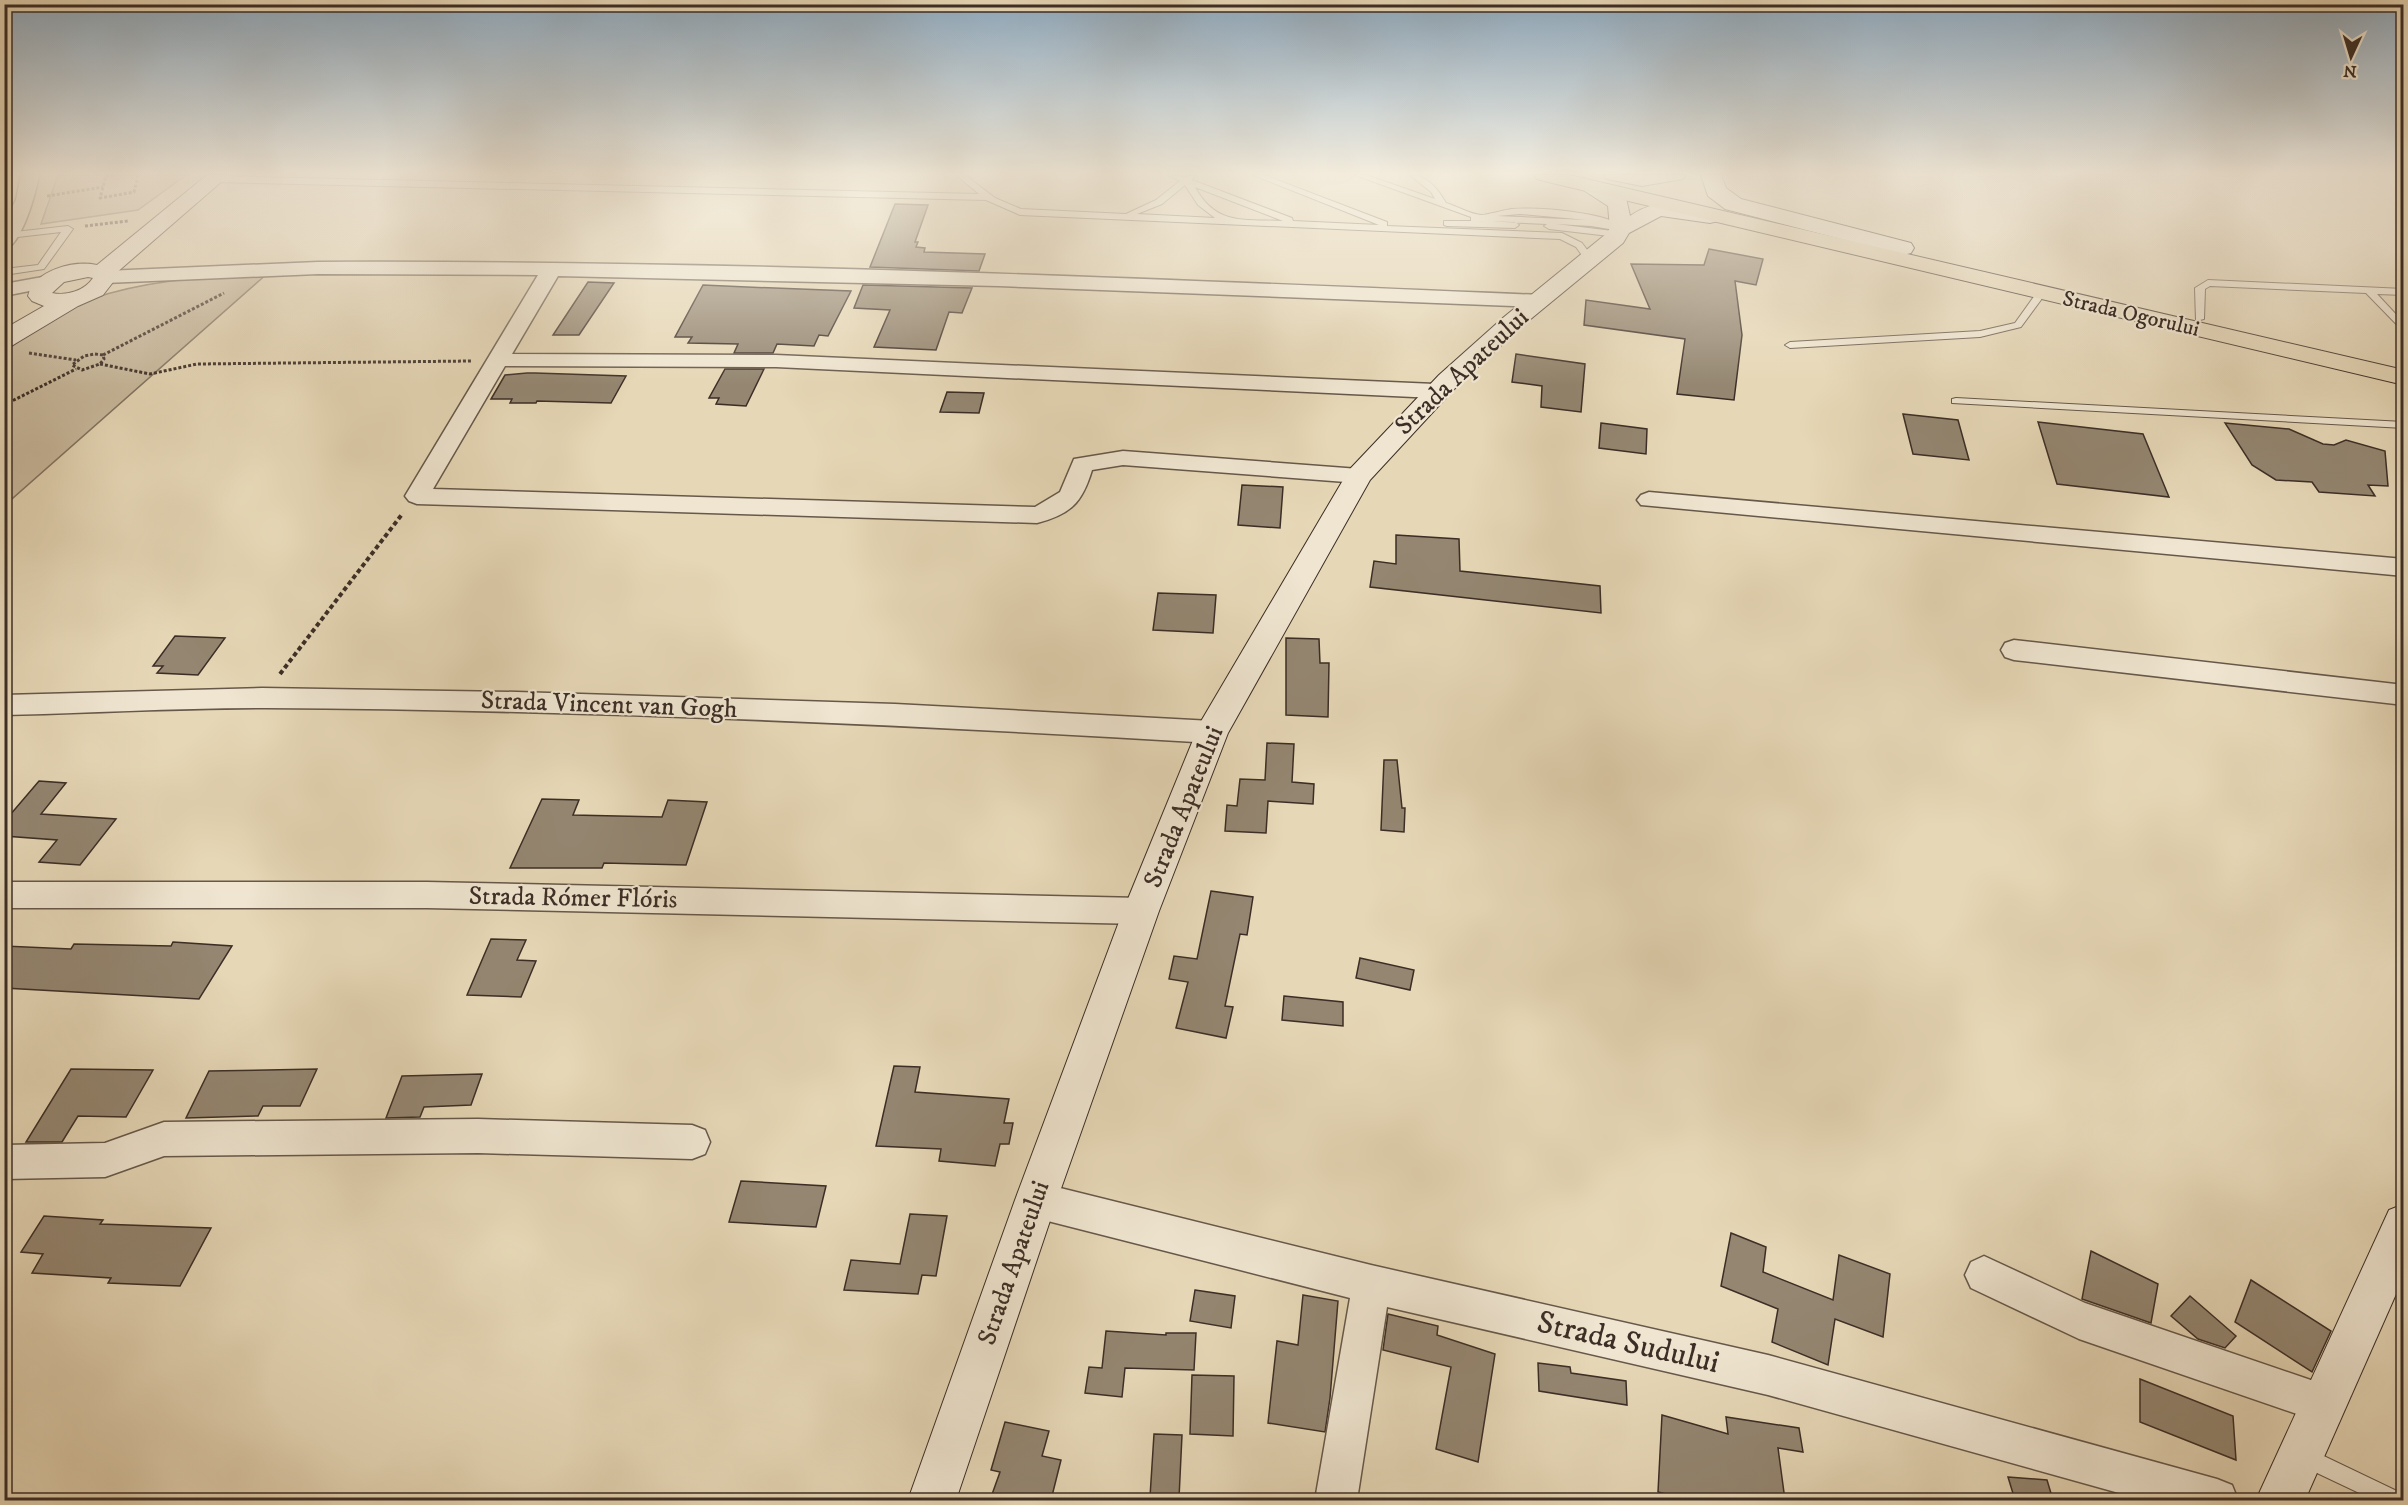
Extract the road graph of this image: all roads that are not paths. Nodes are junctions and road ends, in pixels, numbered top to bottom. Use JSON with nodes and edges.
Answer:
{"nodes":[{"id":1,"x":56,"y":245,"type":"edge"},
{"id":2,"x":120,"y":245,"type":"edge"},
{"id":3,"x":135,"y":245,"type":"edge"},
{"id":4,"x":1580,"y":245,"type":"edge"},
{"id":5,"x":1604,"y":245,"type":"edge"},
{"id":6,"x":1837,"y":245,"type":"edge"},
{"id":7,"x":1890,"y":245,"type":"edge"},
{"id":8,"x":1892,"y":245,"type":"edge"},
{"id":9,"x":1903,"y":248,"type":"junction"},
{"id":10,"x":1589,"y":259,"type":"junction"},
{"id":11,"x":552,"y":269,"type":"junction"},
{"id":12,"x":4,"y":272,"type":"edge"},
{"id":13,"x":93,"y":285,"type":"junction"},
{"id":14,"x":50,"y":287,"type":"junction"},
{"id":15,"x":4,"y":290,"type":"edge"},
{"id":16,"x":2368,"y":290,"type":"junction"},
{"id":17,"x":2403,"y":292,"type":"edge"},
{"id":18,"x":2041,"y":293,"type":"junction"},
{"id":19,"x":4,"y":296,"type":"edge"},
{"id":20,"x":1539,"y":301,"type":"junction"},
{"id":21,"x":2199,"y":319,"type":"junction"},
{"id":22,"x":2403,"y":329,"type":"edge"},
{"id":23,"x":11,"y":343,"type":"edge"},
{"id":24,"x":1790,"y":345,"type":"dead end"},
{"id":25,"x":498,"y":360,"type":"junction"},
{"id":26,"x":2403,"y":368,"type":"edge"},
{"id":27,"x":2403,"y":378,"type":"edge"},
{"id":28,"x":1435,"y":391,"type":"junction"},
{"id":29,"x":1956,"y":401,"type":"dead end"},
{"id":30,"x":2403,"y":425,"type":"edge"},
{"id":31,"x":1359,"y":476,"type":"junction"},
{"id":32,"x":1648,"y":500,"type":"dead end"},
{"id":33,"x":2403,"y":568,"type":"edge"},
{"id":34,"x":2014,"y":650,"type":"dead end"},
{"id":35,"x":2403,"y":695,"type":"edge"},
{"id":36,"x":4,"y":705,"type":"edge"},
{"id":37,"x":1212,"y":732,"type":"junction"},
{"id":38,"x":4,"y":895,"type":"edge"},
{"id":39,"x":1141,"y":911,"type":"junction"},
{"id":40,"x":692,"y":1142,"type":"dead end"},
{"id":41,"x":4,"y":1162,"type":"edge"},
{"id":42,"x":1036,"y":1200,"type":"junction"},
{"id":43,"x":2400,"y":1239,"type":"edge"},
{"id":44,"x":1984,"y":1275,"type":"dead end"},
{"id":45,"x":1371,"y":1284,"type":"junction"},
{"id":46,"x":2323,"y":1403,"type":"junction"},
{"id":47,"x":2301,"y":1455,"type":"junction"},
{"id":48,"x":932,"y":1500,"type":"edge"},
{"id":49,"x":1336,"y":1500,"type":"edge"},
{"id":50,"x":2217,"y":1500,"type":"edge"},
{"id":51,"x":2280,"y":1500,"type":"edge"},
{"id":52,"x":2394,"y":1500,"type":"edge"}],
"edges":[{"from":1,"to":12,"type":"lane"},
{"from":2,"to":14,"type":"street"},
{"from":3,"to":13,"type":"street"},
{"from":4,"to":10,"type":"lane"},
{"from":5,"to":10,"type":"street","name":"Strada Apateului"},
{"from":6,"to":18,"type":"highway","name":"Strada Ogorului"},
{"from":7,"to":9,"type":"highway","name":"Strada Ogorului"},
{"from":8,"to":9,"type":"street"},
{"from":9,"to":21,"type":"highway","name":"Strada Ogorului"},
{"from":10,"to":20,"type":"street","name":"Strada Apateului"},
{"from":11,"to":13,"type":"street"},
{"from":11,"to":20,"type":"street"},
{"from":11,"to":25,"type":"street"},
{"from":13,"to":14,"type":"street"},
{"from":13,"to":14,"type":"street"},
{"from":13,"to":23,"type":"street"},
{"from":14,"to":15,"type":"street"},
{"from":14,"to":19,"type":"street"},
{"from":14,"to":23,"type":"street"},
{"from":16,"to":17,"type":"lane"},
{"from":16,"to":21,"type":"lane"},
{"from":16,"to":22,"type":"lane"},
{"from":18,"to":24,"type":"lane"},
{"from":18,"to":27,"type":"highway","name":"Strada Ogorului"},
{"from":20,"to":28,"type":"street","name":"Strada Apateului"},
{"from":21,"to":26,"type":"highway","name":"Strada Ogorului"},
{"from":25,"to":28,"type":"street"},
{"from":25,"to":31,"type":"street"},
{"from":28,"to":31,"type":"street","name":"Strada Apateului"},
{"from":29,"to":30,"type":"lane"},
{"from":31,"to":37,"type":"street","name":"Strada Apateului"},
{"from":32,"to":33,"type":"street"},
{"from":34,"to":35,"type":"street"},
{"from":36,"to":37,"type":"street","name":"Strada Vincent van Gogh"},
{"from":37,"to":39,"type":"street","name":"Strada Apateului"},
{"from":38,"to":39,"type":"street","name":"Strada Rómer Flóris"},
{"from":39,"to":42,"type":"street","name":"Strada Apateului"},
{"from":40,"to":41,"type":"street"},
{"from":42,"to":45,"type":"street","name":"Strada Sudului"},
{"from":42,"to":48,"type":"street","name":"Strada Apateului"},
{"from":43,"to":46,"type":"street"},
{"from":44,"to":46,"type":"street"},
{"from":45,"to":49,"type":"street"},
{"from":45,"to":50,"type":"street","name":"Strada Sudului"},
{"from":46,"to":47,"type":"street"},
{"from":47,"to":51,"type":"street"},
{"from":47,"to":52,"type":"lane"}]}
